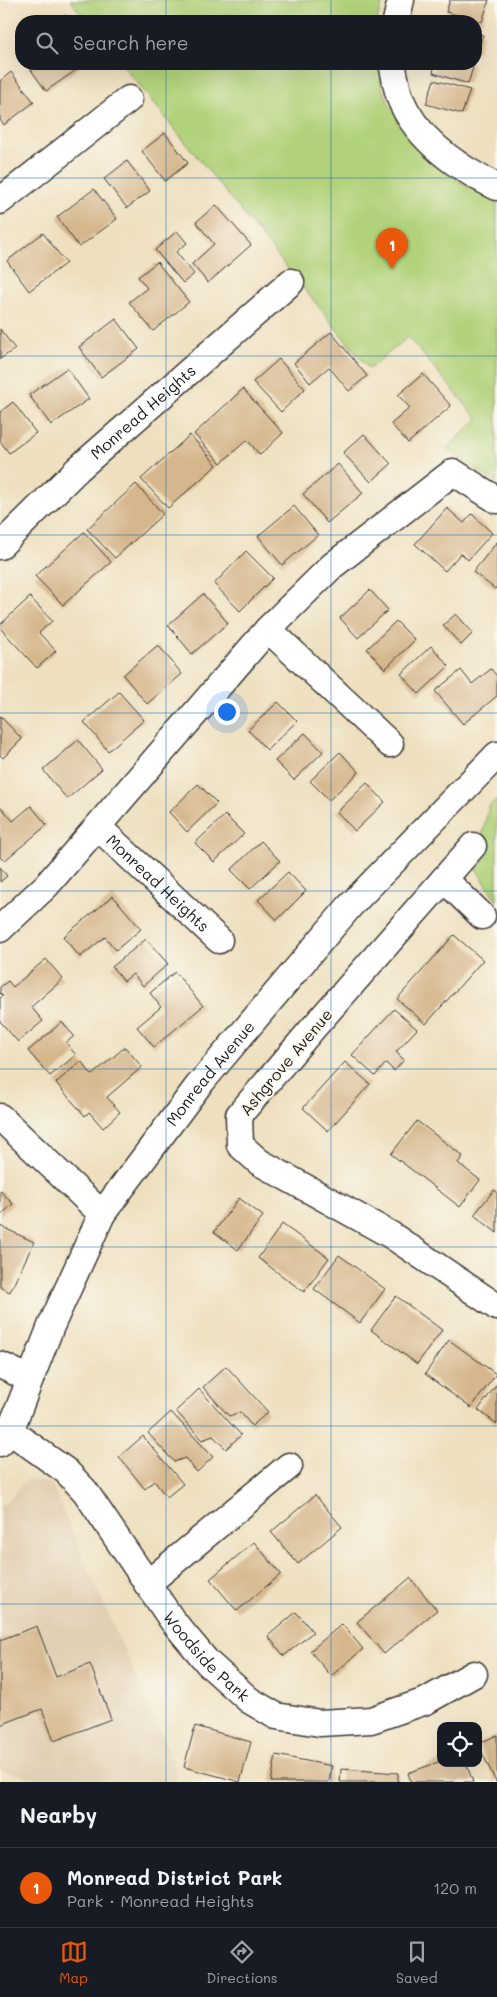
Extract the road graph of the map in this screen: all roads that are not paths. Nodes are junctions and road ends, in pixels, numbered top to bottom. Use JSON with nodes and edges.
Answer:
{"nodes":[{"id":1,"x":402,"y":0,"type":"edge"},
{"id":2,"x":398,"y":15,"type":"edge"},
{"id":3,"x":393,"y":70,"type":"edge"},
{"id":4,"x":130,"y":99,"type":"dead end"},
{"id":5,"x":497,"y":187,"type":"edge"},
{"id":6,"x":0,"y":201,"type":"edge"},
{"id":7,"x":291,"y":282,"type":"dead end"},
{"id":8,"x":497,"y":500,"type":"edge"},
{"id":9,"x":0,"y":546,"type":"edge"},
{"id":10,"x":268,"y":629,"type":"junction"},
{"id":11,"x":390,"y":744,"type":"dead end"},
{"id":12,"x":497,"y":755,"type":"edge"},
{"id":13,"x":98,"y":827,"type":"junction"},
{"id":14,"x":474,"y":846,"type":"dead end"},
{"id":15,"x":444,"y":879,"type":"junction"},
{"id":16,"x":482,"y":916,"type":"dead end"},
{"id":17,"x":0,"y":929,"type":"edge"},
{"id":18,"x":219,"y":940,"type":"dead end"},
{"id":19,"x":0,"y":1117,"type":"edge"},
{"id":20,"x":102,"y":1214,"type":"junction"},
{"id":21,"x":497,"y":1307,"type":"edge"},
{"id":22,"x":0,"y":1365,"type":"edge"},
{"id":23,"x":30,"y":1379,"type":"junction"},
{"id":24,"x":5,"y":1437,"type":"edge"},
{"id":25,"x":289,"y":1466,"type":"dead end"},
{"id":26,"x":147,"y":1584,"type":"junction"},
{"id":27,"x":474,"y":1674,"type":"dead end"}],
"edges":[{"from":1,"to":2,"type":"street"},
{"from":3,"to":5,"type":"street"},
{"from":4,"to":6,"type":"street"},
{"from":7,"to":9,"type":"street","name":"Monread Heights"},
{"from":8,"to":10,"type":"street","name":"Monread Heights"},
{"from":10,"to":11,"type":"street"},
{"from":10,"to":13,"type":"street","name":"Monread Heights"},
{"from":12,"to":20,"type":"street","name":"Monread Avenue"},
{"from":13,"to":17,"type":"street","name":"Monread Heights"},
{"from":13,"to":18,"type":"street","name":"Monread Heights"},
{"from":14,"to":15,"type":"street","name":"Ashgrove Avenue"},
{"from":15,"to":16,"type":"street"},
{"from":15,"to":21,"type":"street","name":"Ashgrove Avenue"},
{"from":19,"to":20,"type":"street"},
{"from":20,"to":23,"type":"street","name":"Monread Avenue"},
{"from":22,"to":23,"type":"street"},
{"from":23,"to":24,"type":"street","name":"Monread Avenue"},
{"from":24,"to":26,"type":"street","name":"Woodside Park"},
{"from":25,"to":26,"type":"street"},
{"from":26,"to":27,"type":"street","name":"Woodside Park"}]}
